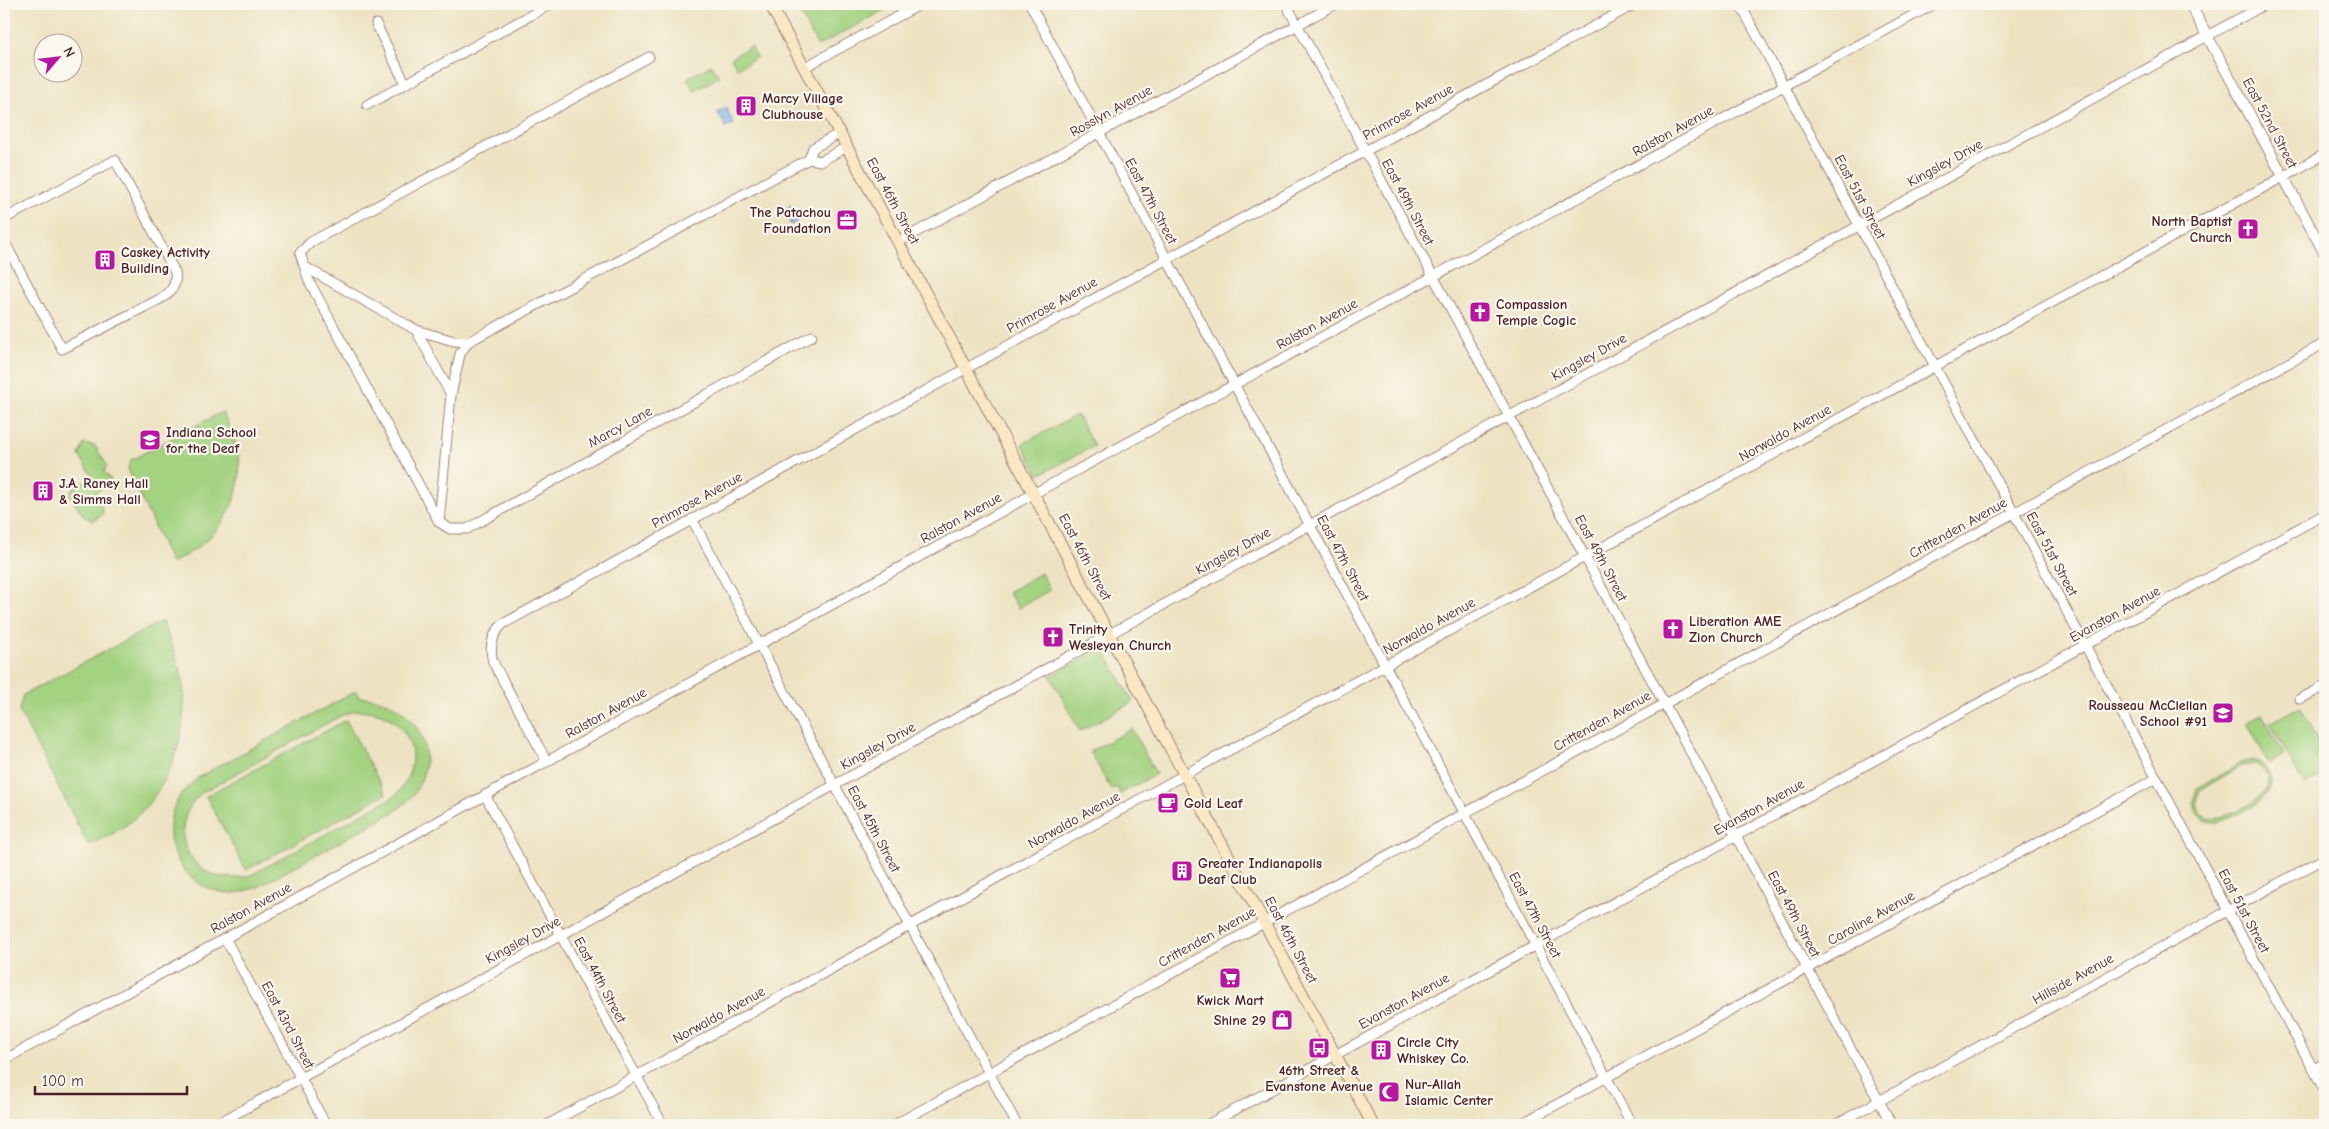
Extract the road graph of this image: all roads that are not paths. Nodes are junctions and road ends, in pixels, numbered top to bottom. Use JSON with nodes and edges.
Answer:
{"nodes":[{"id":1,"x":551,"y":4,"type":"edge"},
{"id":2,"x":770,"y":4,"type":"edge"},
{"id":3,"x":921,"y":4,"type":"edge"},
{"id":4,"x":1030,"y":4,"type":"edge"},
{"id":5,"x":1286,"y":4,"type":"edge"},
{"id":6,"x":1336,"y":4,"type":"edge"},
{"id":7,"x":1635,"y":4,"type":"edge"},
{"id":8,"x":1740,"y":4,"type":"edge"},
{"id":9,"x":1934,"y":4,"type":"edge"},
{"id":10,"x":2190,"y":4,"type":"edge"},
{"id":11,"x":2266,"y":4,"type":"edge"},
{"id":12,"x":534,"y":8,"type":"edge"},
{"id":13,"x":376,"y":24,"type":"dead end"},
{"id":14,"x":1297,"y":25,"type":"junction"},
{"id":15,"x":2207,"y":35,"type":"junction"},
{"id":16,"x":649,"y":57,"type":"dead end"},
{"id":17,"x":805,"y":67,"type":"junction"},
{"id":18,"x":405,"y":83,"type":"junction"},
{"id":19,"x":1784,"y":85,"type":"junction"},
{"id":20,"x":367,"y":104,"type":"dead end"},
{"id":21,"x":840,"y":133,"type":"junction"},
{"id":22,"x":1099,"y":133,"type":"junction"},
{"id":23,"x":847,"y":147,"type":"junction"},
{"id":24,"x":1365,"y":150,"type":"junction"},
{"id":25,"x":2325,"y":154,"type":"edge"},
{"id":26,"x":810,"y":159,"type":"junction"},
{"id":27,"x":2283,"y":177,"type":"junction"},
{"id":28,"x":4,"y":220,"type":"edge"},
{"id":29,"x":1860,"y":226,"type":"junction"},
{"id":30,"x":4,"y":241,"type":"edge"},
{"id":31,"x":898,"y":242,"type":"junction"},
{"id":32,"x":2325,"y":254,"type":"edge"},
{"id":33,"x":1166,"y":259,"type":"junction"},
{"id":34,"x":305,"y":267,"type":"junction"},
{"id":35,"x":1433,"y":276,"type":"junction"},
{"id":36,"x":416,"y":330,"type":"junction"},
{"id":37,"x":812,"y":336,"type":"dead end"},
{"id":38,"x":468,"y":342,"type":"junction"},
{"id":39,"x":2325,"y":343,"type":"edge"},
{"id":40,"x":1936,"y":366,"type":"junction"},
{"id":41,"x":966,"y":368,"type":"junction"},
{"id":42,"x":1234,"y":385,"type":"junction"},
{"id":43,"x":450,"y":395,"type":"junction"},
{"id":44,"x":1509,"y":416,"type":"junction"},
{"id":45,"x":1034,"y":494,"type":"junction"},
{"id":46,"x":2014,"y":513,"type":"junction"},
{"id":47,"x":2325,"y":514,"type":"edge"},
{"id":48,"x":692,"y":519,"type":"junction"},
{"id":49,"x":438,"y":522,"type":"junction"},
{"id":50,"x":1310,"y":525,"type":"junction"},
{"id":51,"x":1585,"y":557,"type":"junction"},
{"id":52,"x":1109,"y":634,"type":"junction"},
{"id":53,"x":759,"y":645,"type":"junction"},
{"id":54,"x":2086,"y":645,"type":"junction"},
{"id":55,"x":1385,"y":666,"type":"junction"},
{"id":56,"x":2325,"y":686,"type":"edge"},
{"id":57,"x":2300,"y":699,"type":"dead end"},
{"id":58,"x":1664,"y":704,"type":"junction"},
{"id":59,"x":547,"y":762,"type":"junction"},
{"id":60,"x":1185,"y":775,"type":"junction"},
{"id":61,"x":2157,"y":778,"type":"junction"},
{"id":62,"x":835,"y":785,"type":"junction"},
{"id":63,"x":486,"y":795,"type":"junction"},
{"id":64,"x":1464,"y":812,"type":"junction"},
{"id":65,"x":1736,"y":836,"type":"junction"},
{"id":66,"x":2325,"y":858,"type":"edge"},
{"id":67,"x":2229,"y":911,"type":"junction"},
{"id":68,"x":1264,"y":922,"type":"junction"},
{"id":69,"x":910,"y":926,"type":"junction"},
{"id":70,"x":560,"y":935,"type":"junction"},
{"id":71,"x":225,"y":938,"type":"junction"},
{"id":72,"x":1535,"y":945,"type":"junction"},
{"id":73,"x":1808,"y":968,"type":"junction"},
{"id":74,"x":1335,"y":1054,"type":"junction"},
{"id":75,"x":4,"y":1060,"type":"edge"},
{"id":76,"x":2325,"y":1063,"type":"edge"},
{"id":77,"x":2314,"y":1069,"type":"junction"},
{"id":78,"x":989,"y":1073,"type":"junction"},
{"id":79,"x":636,"y":1076,"type":"junction"},
{"id":80,"x":301,"y":1078,"type":"junction"},
{"id":81,"x":1606,"y":1078,"type":"junction"},
{"id":82,"x":2325,"y":1091,"type":"edge"},
{"id":83,"x":1879,"y":1101,"type":"junction"},
{"id":84,"x":215,"y":1125,"type":"edge"},
{"id":85,"x":326,"y":1125,"type":"edge"},
{"id":86,"x":548,"y":1125,"type":"edge"},
{"id":87,"x":662,"y":1125,"type":"edge"},
{"id":88,"x":894,"y":1125,"type":"edge"},
{"id":89,"x":1017,"y":1125,"type":"edge"},
{"id":90,"x":1207,"y":1125,"type":"edge"},
{"id":91,"x":1373,"y":1125,"type":"edge"},
{"id":92,"x":1519,"y":1125,"type":"edge"},
{"id":93,"x":1632,"y":1125,"type":"edge"},
{"id":94,"x":1834,"y":1125,"type":"edge"},
{"id":95,"x":1892,"y":1125,"type":"edge"}],
"edges":[{"from":1,"to":12,"type":"street"},
{"from":2,"to":17,"type":"main road","name":"East 46th Street"},
{"from":3,"to":17,"type":"street"},
{"from":4,"to":22,"type":"street","name":"East 47th Street"},
{"from":5,"to":14,"type":"street","name":"East 49th Street"},
{"from":6,"to":14,"type":"street","name":"Rosslyn Avenue"},
{"from":7,"to":24,"type":"street","name":"Primrose Avenue"},
{"from":8,"to":19,"type":"street","name":"East 51st Street"},
{"from":9,"to":19,"type":"street","name":"Ralston Avenue"},
{"from":10,"to":15,"type":"street","name":"East 52nd Street"},
{"from":11,"to":15,"type":"street","name":"Kingsley Drive"},
{"from":12,"to":18,"type":"street"},
{"from":13,"to":18,"type":"street"},
{"from":14,"to":22,"type":"street","name":"Rosslyn Avenue"},
{"from":14,"to":24,"type":"street","name":"East 49th Street"},
{"from":15,"to":27,"type":"street","name":"East 52nd Street"},
{"from":15,"to":29,"type":"street","name":"Kingsley Drive"},
{"from":16,"to":34,"type":"street"},
{"from":17,"to":21,"type":"main road","name":"East 46th Street"},
{"from":18,"to":20,"type":"street"},
{"from":19,"to":29,"type":"street","name":"East 51st Street"},
{"from":19,"to":35,"type":"street","name":"Ralston Avenue"},
{"from":21,"to":23,"type":"main road","name":"East 46th Street"},
{"from":21,"to":26,"type":"street"},
{"from":22,"to":31,"type":"street","name":"Rosslyn Avenue"},
{"from":22,"to":33,"type":"street","name":"East 47th Street"},
{"from":23,"to":26,"type":"street"},
{"from":23,"to":31,"type":"main road","name":"East 46th Street"},
{"from":24,"to":33,"type":"street","name":"Primrose Avenue"},
{"from":24,"to":35,"type":"street","name":"East 49th Street"},
{"from":25,"to":27,"type":"street","name":"Norwaldo Avenue"},
{"from":26,"to":38,"type":"street"},
{"from":27,"to":32,"type":"street","name":"East 52nd Street"},
{"from":27,"to":40,"type":"street","name":"Norwaldo Avenue"},
{"from":28,"to":30,"type":"street"},
{"from":29,"to":40,"type":"street","name":"East 51st Street"},
{"from":29,"to":44,"type":"street","name":"Kingsley Drive"},
{"from":31,"to":41,"type":"main road","name":"East 46th Street"},
{"from":33,"to":41,"type":"street","name":"Primrose Avenue"},
{"from":33,"to":42,"type":"street","name":"East 47th Street"},
{"from":34,"to":36,"type":"street"},
{"from":34,"to":49,"type":"street"},
{"from":35,"to":42,"type":"street","name":"Ralston Avenue"},
{"from":35,"to":44,"type":"street","name":"East 49th Street"},
{"from":36,"to":38,"type":"street"},
{"from":36,"to":43,"type":"street"},
{"from":37,"to":49,"type":"street","name":"Marcy Lane"},
{"from":38,"to":43,"type":"street"},
{"from":39,"to":46,"type":"street","name":"Crittenden Avenue"},
{"from":40,"to":46,"type":"street","name":"East 51st Street"},
{"from":40,"to":51,"type":"street","name":"Norwaldo Avenue"},
{"from":41,"to":45,"type":"main road","name":"East 46th Street"},
{"from":41,"to":48,"type":"street","name":"Primrose Avenue"},
{"from":42,"to":45,"type":"street","name":"Ralston Avenue"},
{"from":42,"to":50,"type":"street","name":"East 47th Street"},
{"from":43,"to":49,"type":"street"},
{"from":44,"to":50,"type":"street","name":"Kingsley Drive"},
{"from":44,"to":51,"type":"street","name":"East 49th Street"},
{"from":45,"to":52,"type":"main road","name":"East 46th Street"},
{"from":45,"to":53,"type":"street","name":"Ralston Avenue"},
{"from":46,"to":54,"type":"street","name":"East 51st Street"},
{"from":46,"to":58,"type":"street","name":"Crittenden Avenue"},
{"from":47,"to":54,"type":"street","name":"Evanston Avenue"},
{"from":48,"to":53,"type":"street","name":"East 45th Street"},
{"from":48,"to":59,"type":"street","name":"Primrose Avenue"},
{"from":50,"to":52,"type":"street","name":"Kingsley Drive"},
{"from":50,"to":55,"type":"street","name":"East 47th Street"},
{"from":51,"to":55,"type":"street","name":"Norwaldo Avenue"},
{"from":51,"to":58,"type":"street","name":"East 49th Street"},
{"from":52,"to":60,"type":"main road","name":"East 46th Street"},
{"from":52,"to":62,"type":"street","name":"Kingsley Drive"},
{"from":53,"to":59,"type":"street","name":"Ralston Avenue"},
{"from":53,"to":62,"type":"street","name":"East 45th Street"},
{"from":54,"to":61,"type":"street","name":"East 51st Street"},
{"from":54,"to":65,"type":"street","name":"Evanston Avenue"},
{"from":55,"to":60,"type":"street","name":"Norwaldo Avenue"},
{"from":55,"to":64,"type":"street","name":"East 47th Street"},
{"from":56,"to":57,"type":"street"},
{"from":58,"to":64,"type":"street","name":"Crittenden Avenue"},
{"from":58,"to":65,"type":"street","name":"East 49th Street"},
{"from":59,"to":63,"type":"street","name":"Ralston Avenue"},
{"from":60,"to":68,"type":"main road","name":"East 46th Street"},
{"from":60,"to":69,"type":"street","name":"Norwaldo Avenue"},
{"from":61,"to":67,"type":"street","name":"East 51st Street"},
{"from":61,"to":73,"type":"street","name":"Caroline Avenue"},
{"from":62,"to":69,"type":"street","name":"East 45th Street"},
{"from":62,"to":70,"type":"street","name":"Kingsley Drive"},
{"from":63,"to":70,"type":"street","name":"East 44th Street"},
{"from":63,"to":71,"type":"street","name":"Ralston Avenue"},
{"from":64,"to":68,"type":"street","name":"Crittenden Avenue"},
{"from":64,"to":72,"type":"street","name":"East 47th Street"},
{"from":65,"to":72,"type":"street","name":"Evanston Avenue"},
{"from":65,"to":73,"type":"street","name":"East 49th Street"},
{"from":66,"to":67,"type":"street","name":"Hillside Avenue"},
{"from":67,"to":77,"type":"street","name":"East 51st Street"},
{"from":67,"to":83,"type":"street","name":"Hillside Avenue"},
{"from":68,"to":74,"type":"main road","name":"East 46th Street"},
{"from":68,"to":78,"type":"street","name":"Crittenden Avenue"},
{"from":69,"to":78,"type":"street","name":"East 45th Street"},
{"from":69,"to":79,"type":"street","name":"Norwaldo Avenue"},
{"from":70,"to":79,"type":"street","name":"East 44th Street"},
{"from":70,"to":80,"type":"street","name":"Kingsley Drive"},
{"from":71,"to":75,"type":"street","name":"Ralston Avenue"},
{"from":71,"to":80,"type":"street","name":"East 43rd Street"},
{"from":72,"to":74,"type":"street","name":"Evanston Avenue"},
{"from":72,"to":81,"type":"street","name":"East 47th Street"},
{"from":73,"to":81,"type":"street","name":"Caroline Avenue"},
{"from":73,"to":83,"type":"street","name":"East 49th Street"},
{"from":74,"to":90,"type":"street","name":"Evanston Avenue"},
{"from":74,"to":91,"type":"main road","name":"East 46th Street"},
{"from":76,"to":77,"type":"street"},
{"from":77,"to":82,"type":"street","name":"East 51st Street"},
{"from":78,"to":88,"type":"street","name":"Crittenden Avenue"},
{"from":78,"to":89,"type":"street","name":"East 45th Street"},
{"from":79,"to":86,"type":"street","name":"Norwaldo Avenue"},
{"from":79,"to":87,"type":"street","name":"East 44th Street"},
{"from":80,"to":84,"type":"street","name":"Kingsley Drive"},
{"from":80,"to":85,"type":"street","name":"East 43rd Street"},
{"from":81,"to":92,"type":"street","name":"Caroline Avenue"},
{"from":81,"to":93,"type":"street","name":"East 47th Street"},
{"from":83,"to":94,"type":"street","name":"Hillside Avenue"},
{"from":83,"to":95,"type":"street","name":"East 49th Street"}]}
